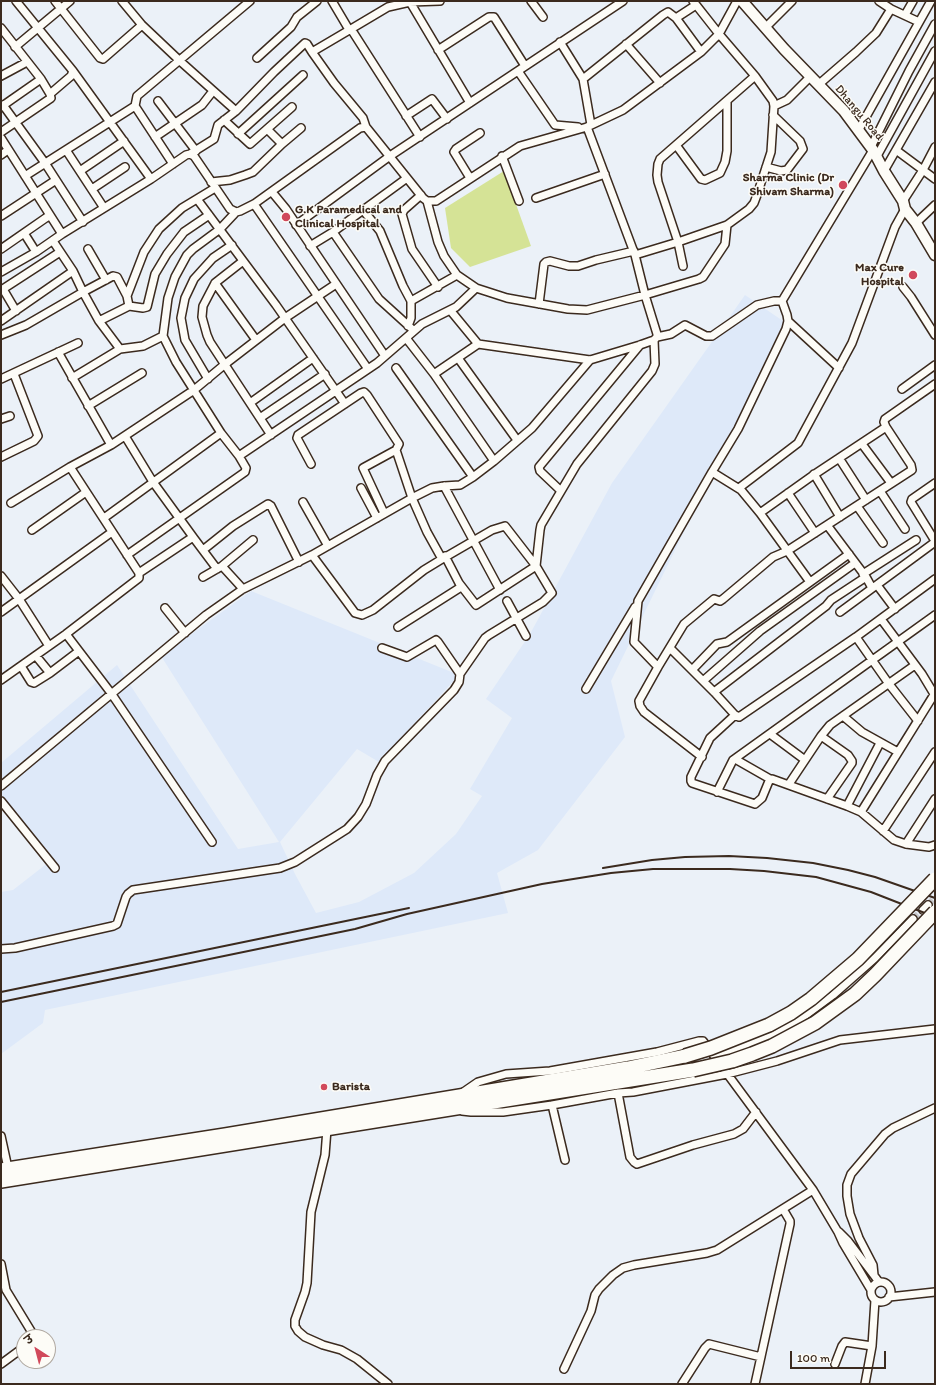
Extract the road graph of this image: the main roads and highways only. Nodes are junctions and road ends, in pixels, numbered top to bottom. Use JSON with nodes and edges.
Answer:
{"nodes":[{"id":1,"x":935,"y":879,"type":"edge"},
{"id":2,"x":929,"y":909,"type":"tunnel mouth"},
{"id":3,"x":453,"y":1103,"type":"junction"},
{"id":4,"x":5,"y":1169,"type":"edge"},
{"id":5,"x":36,"y":1170,"type":"junction"},
{"id":6,"x":1,"y":1181,"type":"edge"}],
"edges":[{"from":1,"to":3,"type":"highway","bridge":true},
{"from":2,"to":3,"type":"highway","bridge":true},
{"from":3,"to":5,"type":"highway"},
{"from":3,"to":5,"type":"highway"},
{"from":4,"to":5,"type":"highway"},
{"from":5,"to":6,"type":"highway"}]}
